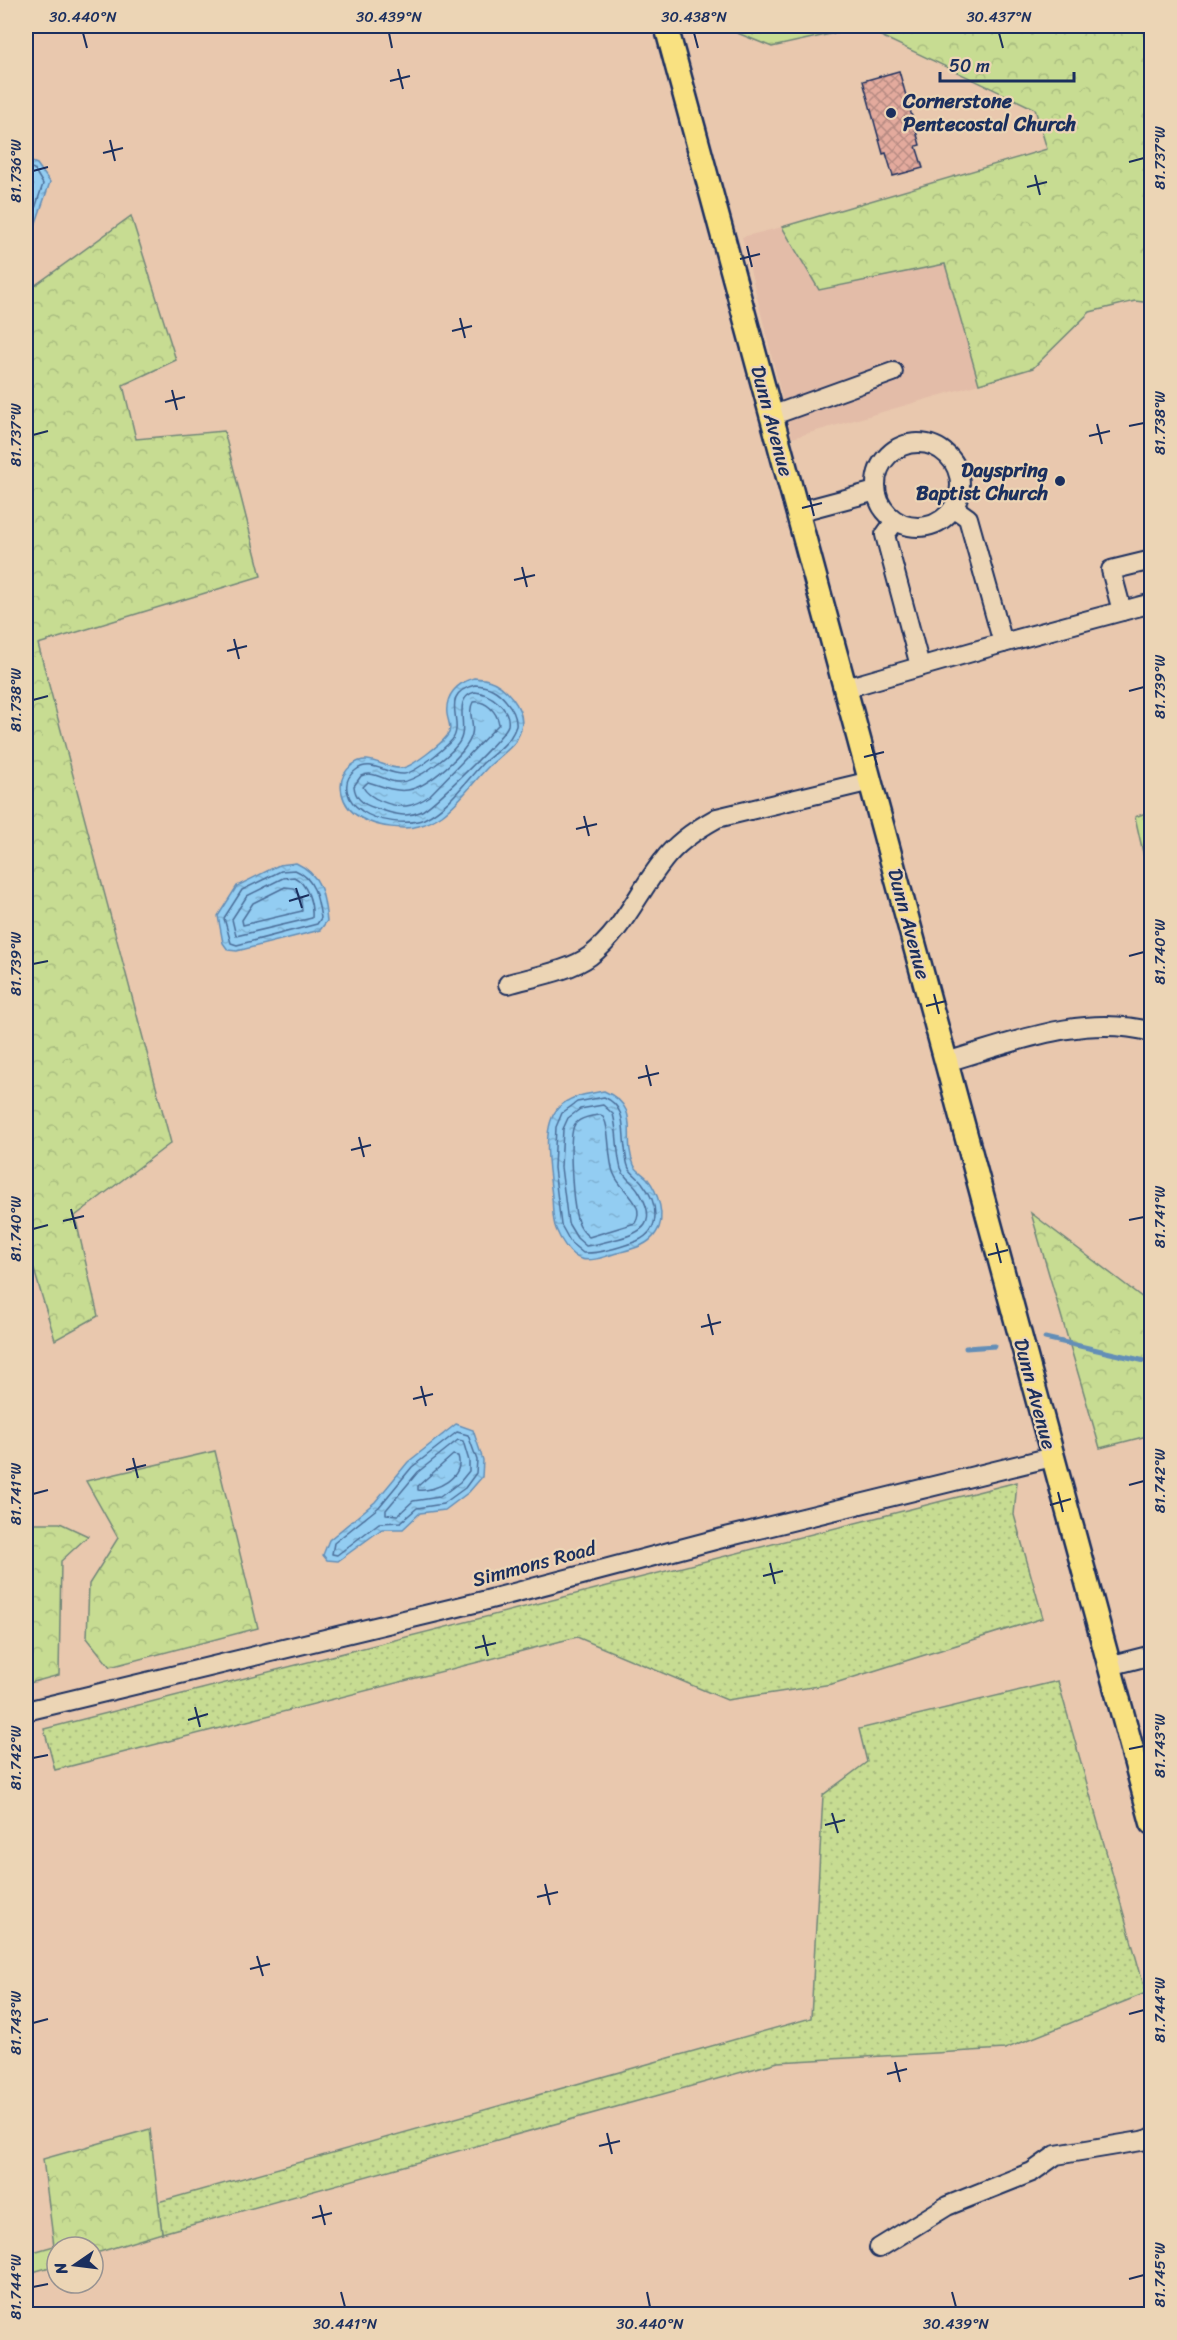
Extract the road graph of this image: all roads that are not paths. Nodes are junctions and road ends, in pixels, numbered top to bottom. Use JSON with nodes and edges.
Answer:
{"nodes":[{"id":1,"x":666,"y":26,"type":"edge"},
{"id":2,"x":893,"y":372,"type":"dead end"},
{"id":3,"x":771,"y":416,"type":"junction"},
{"id":4,"x":876,"y":491,"type":"junction"},
{"id":5,"x":954,"y":508,"type":"junction"},
{"id":6,"x":797,"y":512,"type":"junction"},
{"id":7,"x":895,"y":521,"type":"junction"},
{"id":8,"x":1152,"y":560,"type":"edge"},
{"id":9,"x":1152,"y":603,"type":"edge"},
{"id":10,"x":1122,"y":611,"type":"junction"},
{"id":11,"x":1003,"y":643,"type":"junction"},
{"id":12,"x":920,"y":666,"type":"junction"},
{"id":13,"x":846,"y":688,"type":"junction"},
{"id":14,"x":871,"y":781,"type":"junction"},
{"id":15,"x":508,"y":984,"type":"dead end"},
{"id":16,"x":1152,"y":1032,"type":"edge"},
{"id":17,"x":946,"y":1062,"type":"junction"},
{"id":18,"x":1052,"y":1457,"type":"junction"},
{"id":19,"x":1152,"y":1655,"type":"edge"},
{"id":20,"x":1109,"y":1666,"type":"junction"},
{"id":21,"x":26,"y":1711,"type":"edge"},
{"id":22,"x":1152,"y":1823,"type":"edge"},
{"id":23,"x":1152,"y":2138,"type":"edge"},
{"id":24,"x":879,"y":2248,"type":"dead end"}],
"edges":[{"from":1,"to":3,"type":"main road","name":"Dunn Avenue"},
{"from":2,"to":3,"type":"street"},
{"from":3,"to":6,"type":"main road","name":"Dunn Avenue"},
{"from":4,"to":5,"type":"street"},
{"from":4,"to":6,"type":"street"},
{"from":4,"to":7,"type":"street"},
{"from":5,"to":7,"type":"street"},
{"from":5,"to":11,"type":"street"},
{"from":6,"to":13,"type":"main road","name":"Dunn Avenue"},
{"from":7,"to":12,"type":"street"},
{"from":8,"to":10,"type":"street"},
{"from":9,"to":10,"type":"street"},
{"from":10,"to":11,"type":"street"},
{"from":11,"to":12,"type":"street"},
{"from":12,"to":13,"type":"street"},
{"from":13,"to":14,"type":"main road","name":"Dunn Avenue"},
{"from":14,"to":15,"type":"street"},
{"from":14,"to":17,"type":"main road","name":"Dunn Avenue"},
{"from":16,"to":17,"type":"street"},
{"from":17,"to":18,"type":"main road","name":"Dunn Avenue"},
{"from":18,"to":20,"type":"main road","name":"Dunn Avenue"},
{"from":18,"to":21,"type":"street","name":"Simmons Road"},
{"from":19,"to":20,"type":"street"},
{"from":20,"to":22,"type":"main road","name":"Dunn Avenue"},
{"from":23,"to":24,"type":"street"}]}
